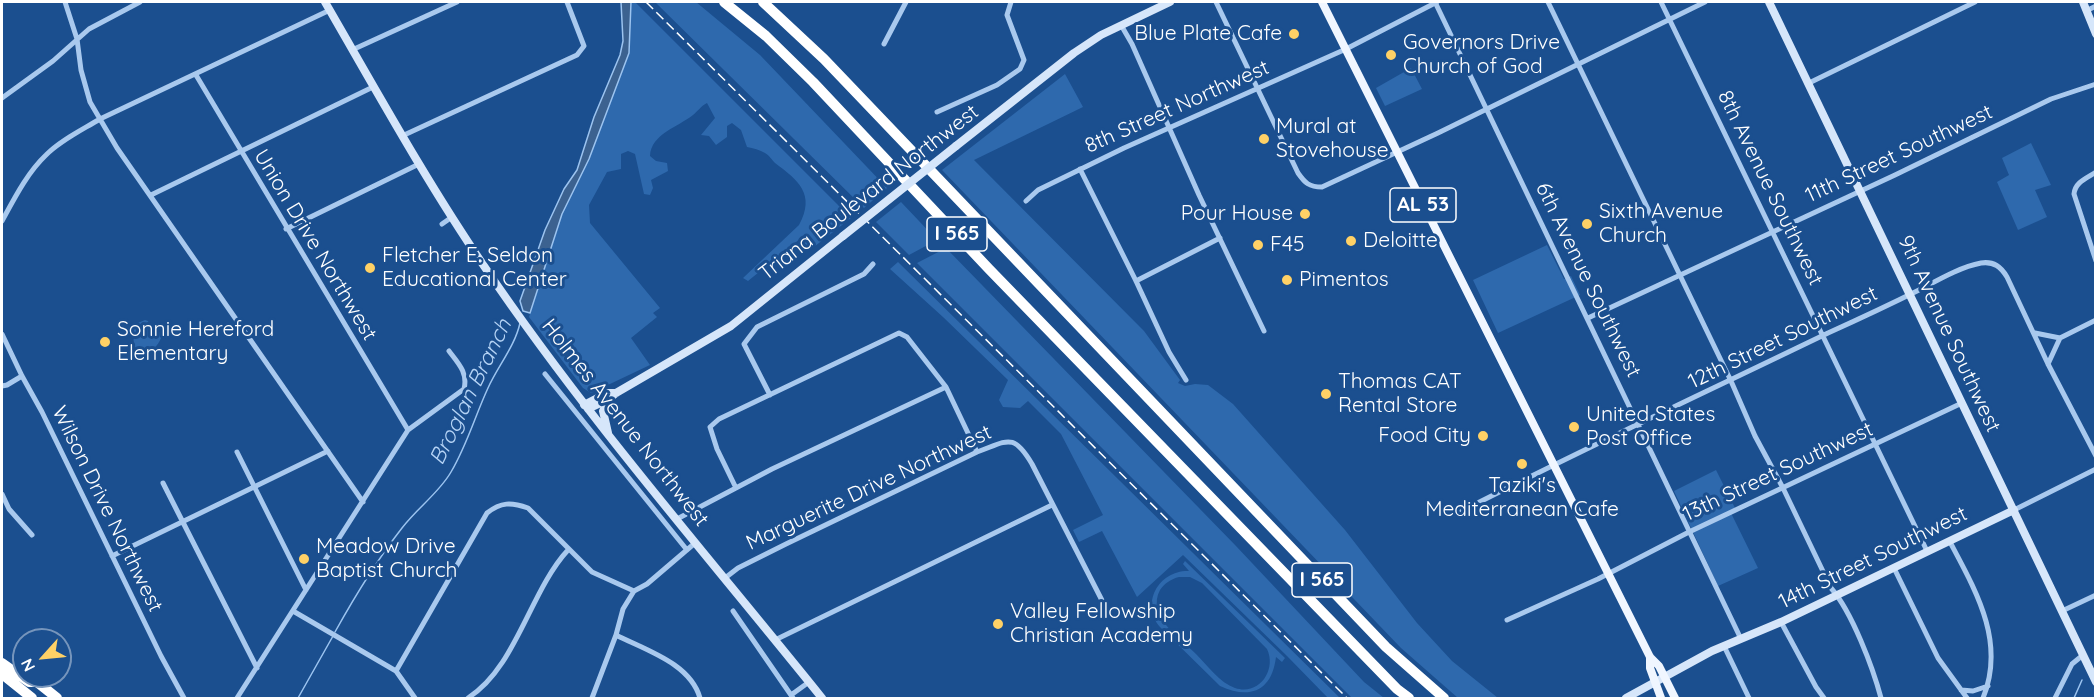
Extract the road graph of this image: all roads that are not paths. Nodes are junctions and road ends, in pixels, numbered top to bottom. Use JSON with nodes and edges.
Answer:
{"nodes":[{"id":1,"x":65,"y":2,"type":"edge"},
{"id":2,"x":140,"y":2,"type":"edge"},
{"id":3,"x":325,"y":2,"type":"edge"},
{"id":4,"x":457,"y":2,"type":"edge"},
{"id":5,"x":567,"y":2,"type":"edge"},
{"id":6,"x":724,"y":2,"type":"edge"},
{"id":7,"x":763,"y":2,"type":"edge"},
{"id":8,"x":906,"y":2,"type":"edge"},
{"id":9,"x":1011,"y":2,"type":"edge"},
{"id":10,"x":1170,"y":2,"type":"edge"},
{"id":11,"x":1216,"y":2,"type":"edge"},
{"id":12,"x":1322,"y":2,"type":"edge"},
{"id":13,"x":1436,"y":2,"type":"edge"},
{"id":14,"x":1548,"y":2,"type":"edge"},
{"id":15,"x":1662,"y":2,"type":"edge"},
{"id":16,"x":1704,"y":2,"type":"edge"},
{"id":17,"x":1769,"y":2,"type":"edge"},
{"id":18,"x":1975,"y":2,"type":"edge"},
{"id":19,"x":2083,"y":2,"type":"edge"},
{"id":20,"x":2096,"y":6,"type":"edge"},
{"id":21,"x":330,"y":10,"type":"junction"},
{"id":22,"x":2086,"y":11,"type":"junction"},
{"id":23,"x":1670,"y":18,"type":"junction"},
{"id":24,"x":1121,"y":25,"type":"junction"},
{"id":25,"x":2096,"y":34,"type":"edge"},
{"id":26,"x":77,"y":39,"type":"junction"},
{"id":27,"x":884,"y":44,"type":"dead end"},
{"id":28,"x":1346,"y":49,"type":"junction"},
{"id":29,"x":352,"y":50,"type":"junction"},
{"id":30,"x":1578,"y":64,"type":"junction"},
{"id":31,"x":196,"y":75,"type":"junction"},
{"id":32,"x":1809,"y":83,"type":"junction"},
{"id":33,"x":2096,"y":84,"type":"edge"},
{"id":34,"x":373,"y":87,"type":"junction"},
{"id":35,"x":1258,"y":88,"type":"junction"},
{"id":36,"x":2,"y":98,"type":"edge"},
{"id":37,"x":1487,"y":109,"type":"junction"},
{"id":38,"x":937,"y":112,"type":"dead end"},
{"id":39,"x":100,"y":119,"type":"junction"},
{"id":40,"x":1169,"y":128,"type":"junction"},
{"id":41,"x":402,"y":136,"type":"junction"},
{"id":42,"x":241,"y":152,"type":"junction"},
{"id":43,"x":1397,"y":152,"type":"junction"},
{"id":44,"x":419,"y":164,"type":"junction"},
{"id":45,"x":1080,"y":169,"type":"junction"},
{"id":46,"x":2096,"y":172,"type":"edge"},
{"id":47,"x":1861,"y":191,"type":"junction"},
{"id":48,"x":151,"y":195,"type":"junction"},
{"id":49,"x":1026,"y":201,"type":"dead end"},
{"id":50,"x":452,"y":217,"type":"junction"},
{"id":51,"x":2,"y":221,"type":"edge"},
{"id":52,"x":442,"y":224,"type":"dead end"},
{"id":53,"x":286,"y":229,"type":"junction"},
{"id":54,"x":1772,"y":232,"type":"junction"},
{"id":55,"x":1220,"y":238,"type":"junction"},
{"id":56,"x":2096,"y":261,"type":"edge"},
{"id":57,"x":873,"y":264,"type":"dead end"},
{"id":58,"x":1680,"y":275,"type":"junction"},
{"id":59,"x":1136,"y":280,"type":"junction"},
{"id":60,"x":1910,"y":294,"type":"junction"},
{"id":61,"x":1588,"y":318,"type":"junction"},
{"id":62,"x":2096,"y":320,"type":"edge"},
{"id":63,"x":1264,"y":331,"type":"dead end"},
{"id":64,"x":2035,"y":333,"type":"junction"},
{"id":65,"x":2,"y":334,"type":"edge"},
{"id":66,"x":1824,"y":336,"type":"junction"},
{"id":67,"x":2060,"y":338,"type":"junction"},
{"id":68,"x":449,"y":351,"type":"dead end"},
{"id":69,"x":2048,"y":364,"type":"junction"},
{"id":70,"x":545,"y":374,"type":"dead end"},
{"id":71,"x":22,"y":376,"type":"junction"},
{"id":72,"x":1186,"y":380,"type":"dead end"},
{"id":73,"x":1731,"y":381,"type":"junction"},
{"id":74,"x":2,"y":387,"type":"edge"},
{"id":75,"x":946,"y":387,"type":"junction"},
{"id":76,"x":616,"y":393,"type":"junction"},
{"id":77,"x":770,"y":395,"type":"junction"},
{"id":78,"x":609,"y":399,"type":"junction"},
{"id":79,"x":1962,"y":403,"type":"junction"},
{"id":80,"x":586,"y":407,"type":"junction"},
{"id":81,"x":1639,"y":425,"type":"junction"},
{"id":82,"x":408,"y":430,"type":"junction"},
{"id":83,"x":609,"y":434,"type":"junction"},
{"id":84,"x":1874,"y":444,"type":"junction"},
{"id":85,"x":328,"y":451,"type":"junction"},
{"id":86,"x":237,"y":452,"type":"dead end"},
{"id":87,"x":977,"y":452,"type":"junction"},
{"id":88,"x":2096,"y":456,"type":"edge"},
{"id":89,"x":1554,"y":464,"type":"junction"},
{"id":90,"x":2096,"y":469,"type":"edge"},
{"id":91,"x":163,"y":483,"type":"dead end"},
{"id":92,"x":254,"y":487,"type":"junction"},
{"id":93,"x":736,"y":488,"type":"junction"},
{"id":94,"x":1783,"y":488,"type":"junction"},
{"id":95,"x":2,"y":494,"type":"edge"},
{"id":96,"x":363,"y":502,"type":"junction"},
{"id":97,"x":1052,"y":505,"type":"junction"},
{"id":98,"x":2014,"y":510,"type":"junction"},
{"id":99,"x":1456,"y":514,"type":"dead end"},
{"id":100,"x":677,"y":519,"type":"junction"},
{"id":101,"x":182,"y":522,"type":"junction"},
{"id":102,"x":1689,"y":532,"type":"junction"},
{"id":103,"x":32,"y":535,"type":"dead end"},
{"id":104,"x":1950,"y":542,"type":"junction"},
{"id":105,"x":695,"y":543,"type":"junction"},
{"id":106,"x":568,"y":550,"type":"junction"},
{"id":107,"x":687,"y":550,"type":"junction"},
{"id":108,"x":1927,"y":551,"type":"junction"},
{"id":109,"x":112,"y":556,"type":"junction"},
{"id":110,"x":1894,"y":567,"type":"junction"},
{"id":111,"x":1608,"y":572,"type":"junction"},
{"id":112,"x":725,"y":578,"type":"junction"},
{"id":113,"x":306,"y":590,"type":"junction"},
{"id":114,"x":634,"y":591,"type":"junction"},
{"id":115,"x":1836,"y":595,"type":"junction"},
{"id":116,"x":2096,"y":596,"type":"edge"},
{"id":117,"x":293,"y":611,"type":"junction"},
{"id":118,"x":733,"y":611,"type":"dead end"},
{"id":119,"x":2062,"y":611,"type":"junction"},
{"id":120,"x":1109,"y":614,"type":"dead end"},
{"id":121,"x":1508,"y":620,"type":"dead end"},
{"id":122,"x":1781,"y":622,"type":"junction"},
{"id":123,"x":616,"y":635,"type":"junction"},
{"id":124,"x":1741,"y":639,"type":"junction"},
{"id":125,"x":775,"y":640,"type":"junction"},
{"id":126,"x":1724,"y":646,"type":"junction"},
{"id":127,"x":2083,"y":655,"type":"junction"},
{"id":128,"x":1650,"y":657,"type":"junction"},
{"id":129,"x":257,"y":668,"type":"junction"},
{"id":130,"x":396,"y":671,"type":"junction"},
{"id":131,"x":2,"y":674,"type":"edge"},
{"id":132,"x":1664,"y":677,"type":"junction"},
{"id":133,"x":809,"y":682,"type":"junction"},
{"id":134,"x":1656,"y":682,"type":"junction"},
{"id":135,"x":2096,"y":682,"type":"edge"},
{"id":136,"x":1989,"y":685,"type":"junction"},
{"id":137,"x":44,"y":688,"type":"edge"},
{"id":138,"x":1961,"y":690,"type":"junction"},
{"id":139,"x":792,"y":697,"type":"edge"},
{"id":140,"x":32,"y":699,"type":"edge"},
{"id":141,"x":57,"y":699,"type":"edge"},
{"id":142,"x":184,"y":699,"type":"edge"},
{"id":143,"x":237,"y":699,"type":"edge"},
{"id":144,"x":415,"y":699,"type":"edge"},
{"id":145,"x":468,"y":699,"type":"edge"},
{"id":146,"x":592,"y":699,"type":"edge"},
{"id":147,"x":700,"y":699,"type":"edge"},
{"id":148,"x":822,"y":699,"type":"edge"},
{"id":149,"x":1408,"y":699,"type":"edge"},
{"id":150,"x":1444,"y":699,"type":"edge"},
{"id":151,"x":1626,"y":699,"type":"edge"},
{"id":152,"x":1661,"y":699,"type":"edge"},
{"id":153,"x":1675,"y":699,"type":"edge"},
{"id":154,"x":1749,"y":699,"type":"edge"},
{"id":155,"x":1824,"y":699,"type":"edge"},
{"id":156,"x":1881,"y":699,"type":"edge"},
{"id":157,"x":1967,"y":699,"type":"edge"},
{"id":158,"x":1983,"y":699,"type":"edge"},
{"id":159,"x":2055,"y":699,"type":"edge"}],
"edges":[{"from":1,"to":26,"type":"street"},
{"from":2,"to":26,"type":"street"},
{"from":3,"to":21,"type":"street","name":"Holmes Avenue Northwest"},
{"from":4,"to":29,"type":"street"},
{"from":5,"to":41,"type":"street"},
{"from":6,"to":149,"type":"highway","number":"I 565"},
{"from":7,"to":150,"type":"highway","number":"I 565"},
{"from":8,"to":27,"type":"street"},
{"from":9,"to":38,"type":"street"},
{"from":10,"to":24,"type":"street","name":"Triana Boulevard Northwest"},
{"from":11,"to":35,"type":"street"},
{"from":12,"to":28,"type":"main road","number":"AL 53"},
{"from":13,"to":28,"type":"street","name":"8th Street Northwest"},
{"from":13,"to":37,"type":"street","name":"6th Avenue Southwest"},
{"from":14,"to":30,"type":"street"},
{"from":15,"to":23,"type":"street","name":"8th Avenue Southwest"},
{"from":16,"to":23,"type":"street"},
{"from":17,"to":32,"type":"street","name":"9th Avenue Southwest"},
{"from":18,"to":32,"type":"street"},
{"from":19,"to":22,"type":"street"},
{"from":20,"to":22,"type":"street"},
{"from":21,"to":29,"type":"street","name":"Holmes Avenue Northwest"},
{"from":21,"to":31,"type":"street"},
{"from":22,"to":25,"type":"street"},
{"from":23,"to":30,"type":"street"},
{"from":23,"to":54,"type":"street","name":"8th Avenue Southwest"},
{"from":24,"to":40,"type":"street"},
{"from":24,"to":76,"type":"street","name":"Triana Boulevard Northwest","bridge":true},
{"from":26,"to":36,"type":"street"},
{"from":26,"to":39,"type":"street"},
{"from":28,"to":35,"type":"street","name":"8th Street Northwest"},
{"from":28,"to":43,"type":"main road","number":"AL 53"},
{"from":29,"to":34,"type":"street","name":"Holmes Avenue Northwest"},
{"from":30,"to":37,"type":"street"},
{"from":30,"to":58,"type":"street"},
{"from":31,"to":39,"type":"street"},
{"from":31,"to":42,"type":"street","name":"Union Drive Northwest"},
{"from":32,"to":47,"type":"street","name":"9th Avenue Southwest"},
{"from":33,"to":47,"type":"street","name":"11th Street Southwest"},
{"from":34,"to":41,"type":"street","name":"Holmes Avenue Northwest"},
{"from":34,"to":42,"type":"street"},
{"from":35,"to":40,"type":"street","name":"8th Street Northwest"},
{"from":35,"to":43,"type":"street"},
{"from":37,"to":43,"type":"street"},
{"from":37,"to":61,"type":"street","name":"6th Avenue Southwest"},
{"from":39,"to":48,"type":"street"},
{"from":39,"to":51,"type":"street"},
{"from":40,"to":45,"type":"street","name":"8th Street Northwest"},
{"from":40,"to":55,"type":"street"},
{"from":41,"to":44,"type":"street","name":"Holmes Avenue Northwest"},
{"from":42,"to":48,"type":"street"},
{"from":42,"to":53,"type":"street","name":"Union Drive Northwest"},
{"from":43,"to":89,"type":"main road","number":"AL 53"},
{"from":44,"to":50,"type":"street","name":"Holmes Avenue Northwest"},
{"from":44,"to":53,"type":"street"},
{"from":45,"to":49,"type":"street","name":"8th Street Northwest"},
{"from":45,"to":59,"type":"street"},
{"from":46,"to":56,"type":"street"},
{"from":47,"to":54,"type":"street","name":"11th Street Southwest"},
{"from":47,"to":60,"type":"street","name":"9th Avenue Southwest"},
{"from":48,"to":85,"type":"street"},
{"from":50,"to":52,"type":"street"},
{"from":50,"to":80,"type":"street","name":"Holmes Avenue Northwest"},
{"from":53,"to":82,"type":"street","name":"Union Drive Northwest"},
{"from":54,"to":58,"type":"street","name":"11th Street Southwest"},
{"from":54,"to":66,"type":"street","name":"8th Avenue Southwest"},
{"from":55,"to":59,"type":"street"},
{"from":55,"to":63,"type":"street"},
{"from":57,"to":77,"type":"street"},
{"from":58,"to":61,"type":"street","name":"11th Street Southwest"},
{"from":58,"to":73,"type":"street"},
{"from":59,"to":72,"type":"street"},
{"from":60,"to":64,"type":"street","name":"12th Street Southwest"},
{"from":60,"to":66,"type":"street","name":"12th Street Southwest"},
{"from":60,"to":79,"type":"street","name":"9th Avenue Southwest"},
{"from":61,"to":81,"type":"street","name":"6th Avenue Southwest"},
{"from":62,"to":67,"type":"street"},
{"from":64,"to":67,"type":"street"},
{"from":64,"to":69,"type":"street"},
{"from":65,"to":71,"type":"street","name":"Wilson Drive Northwest"},
{"from":66,"to":73,"type":"street","name":"12th Street Southwest"},
{"from":66,"to":84,"type":"street","name":"8th Avenue Southwest"},
{"from":67,"to":69,"type":"street"},
{"from":68,"to":82,"type":"street"},
{"from":69,"to":88,"type":"street"},
{"from":70,"to":107,"type":"street"},
{"from":71,"to":74,"type":"street"},
{"from":71,"to":109,"type":"street","name":"Wilson Drive Northwest"},
{"from":73,"to":81,"type":"street","name":"12th Street Southwest"},
{"from":73,"to":94,"type":"street"},
{"from":75,"to":77,"type":"street"},
{"from":75,"to":87,"type":"street"},
{"from":75,"to":93,"type":"street"},
{"from":76,"to":78,"type":"street","name":"Triana Boulevard Northwest"},
{"from":76,"to":80,"type":"street"},
{"from":77,"to":93,"type":"street"},
{"from":78,"to":80,"type":"street","name":"Triana Boulevard Northwest"},
{"from":78,"to":83,"type":"street"},
{"from":79,"to":84,"type":"street","name":"13th Street Southwest"},
{"from":79,"to":98,"type":"street","name":"9th Avenue Southwest"},
{"from":80,"to":83,"type":"street","name":"Holmes Avenue Northwest"},
{"from":81,"to":89,"type":"street","name":"12th Street Southwest"},
{"from":81,"to":102,"type":"street","name":"6th Avenue Southwest"},
{"from":82,"to":96,"type":"street"},
{"from":83,"to":100,"type":"street","name":"Holmes Avenue Northwest"},
{"from":84,"to":94,"type":"street","name":"13th Street Southwest"},
{"from":84,"to":108,"type":"street","name":"8th Avenue Southwest"},
{"from":85,"to":92,"type":"street"},
{"from":85,"to":96,"type":"street"},
{"from":86,"to":92,"type":"street"},
{"from":87,"to":97,"type":"street","name":"Marguerite Drive Northwest"},
{"from":87,"to":112,"type":"street","name":"Marguerite Drive Northwest"},
{"from":89,"to":99,"type":"street","name":"12th Street Southwest"},
{"from":89,"to":111,"type":"main road","number":"AL 53"},
{"from":90,"to":98,"type":"street","name":"14th Street Southwest"},
{"from":91,"to":101,"type":"street"},
{"from":92,"to":101,"type":"street"},
{"from":92,"to":113,"type":"street"},
{"from":93,"to":100,"type":"street"},
{"from":94,"to":102,"type":"street","name":"13th Street Southwest"},
{"from":94,"to":115,"type":"street"},
{"from":95,"to":103,"type":"street"},
{"from":96,"to":113,"type":"street"},
{"from":97,"to":120,"type":"street","name":"Marguerite Drive Northwest"},
{"from":97,"to":125,"type":"street"},
{"from":98,"to":104,"type":"street","name":"14th Street Southwest"},
{"from":98,"to":119,"type":"street","name":"9th Avenue Southwest"},
{"from":100,"to":105,"type":"street","name":"Holmes Avenue Northwest"},
{"from":101,"to":109,"type":"street"},
{"from":101,"to":129,"type":"street"},
{"from":102,"to":111,"type":"street","name":"13th Street Southwest"},
{"from":102,"to":124,"type":"street","name":"6th Avenue Southwest"},
{"from":104,"to":108,"type":"street","name":"14th Street Southwest"},
{"from":104,"to":136,"type":"street"},
{"from":105,"to":107,"type":"street"},
{"from":105,"to":112,"type":"street","name":"Holmes Avenue Northwest"},
{"from":106,"to":114,"type":"street"},
{"from":106,"to":130,"type":"street"},
{"from":106,"to":145,"type":"street"},
{"from":107,"to":114,"type":"street"},
{"from":108,"to":110,"type":"street","name":"14th Street Southwest"},
{"from":109,"to":142,"type":"street","name":"Wilson Drive Northwest"},
{"from":110,"to":115,"type":"street","name":"14th Street Southwest"},
{"from":110,"to":138,"type":"street"},
{"from":111,"to":121,"type":"street","name":"13th Street Southwest"},
{"from":111,"to":128,"type":"main road","number":"AL 53"},
{"from":112,"to":125,"type":"street","name":"Holmes Avenue Northwest"},
{"from":113,"to":117,"type":"street"},
{"from":114,"to":123,"type":"street"},
{"from":115,"to":122,"type":"street","name":"14th Street Southwest"},
{"from":115,"to":156,"type":"street"},
{"from":116,"to":119,"type":"street"},
{"from":117,"to":129,"type":"street"},
{"from":117,"to":130,"type":"street"},
{"from":118,"to":139,"type":"street"},
{"from":119,"to":127,"type":"street","name":"9th Avenue Southwest"},
{"from":122,"to":124,"type":"street","name":"14th Street Southwest"},
{"from":122,"to":155,"type":"street"},
{"from":123,"to":146,"type":"street"},
{"from":123,"to":147,"type":"street"},
{"from":124,"to":126,"type":"street","name":"14th Street Southwest"},
{"from":125,"to":133,"type":"street","name":"Holmes Avenue Northwest"},
{"from":126,"to":132,"type":"street","name":"14th Street Southwest"},
{"from":126,"to":154,"type":"street"},
{"from":127,"to":135,"type":"street","name":"9th Avenue Southwest"},
{"from":127,"to":159,"type":"street"},
{"from":128,"to":132,"type":"main road","number":"AL 53"},
{"from":128,"to":134,"type":"main road","number":"AL 53"},
{"from":129,"to":143,"type":"street"},
{"from":130,"to":144,"type":"street"},
{"from":131,"to":140,"type":"highway"},
{"from":132,"to":134,"type":"street","name":"14th Street Southwest"},
{"from":132,"to":153,"type":"main road","number":"AL 53"},
{"from":133,"to":139,"type":"street"},
{"from":133,"to":148,"type":"street","name":"Holmes Avenue Northwest"},
{"from":134,"to":151,"type":"street","name":"14th Street Southwest"},
{"from":134,"to":152,"type":"main road","number":"AL 53"},
{"from":136,"to":138,"type":"street"},
{"from":136,"to":158,"type":"street"},
{"from":137,"to":141,"type":"highway"},
{"from":138,"to":157,"type":"street"}]}
